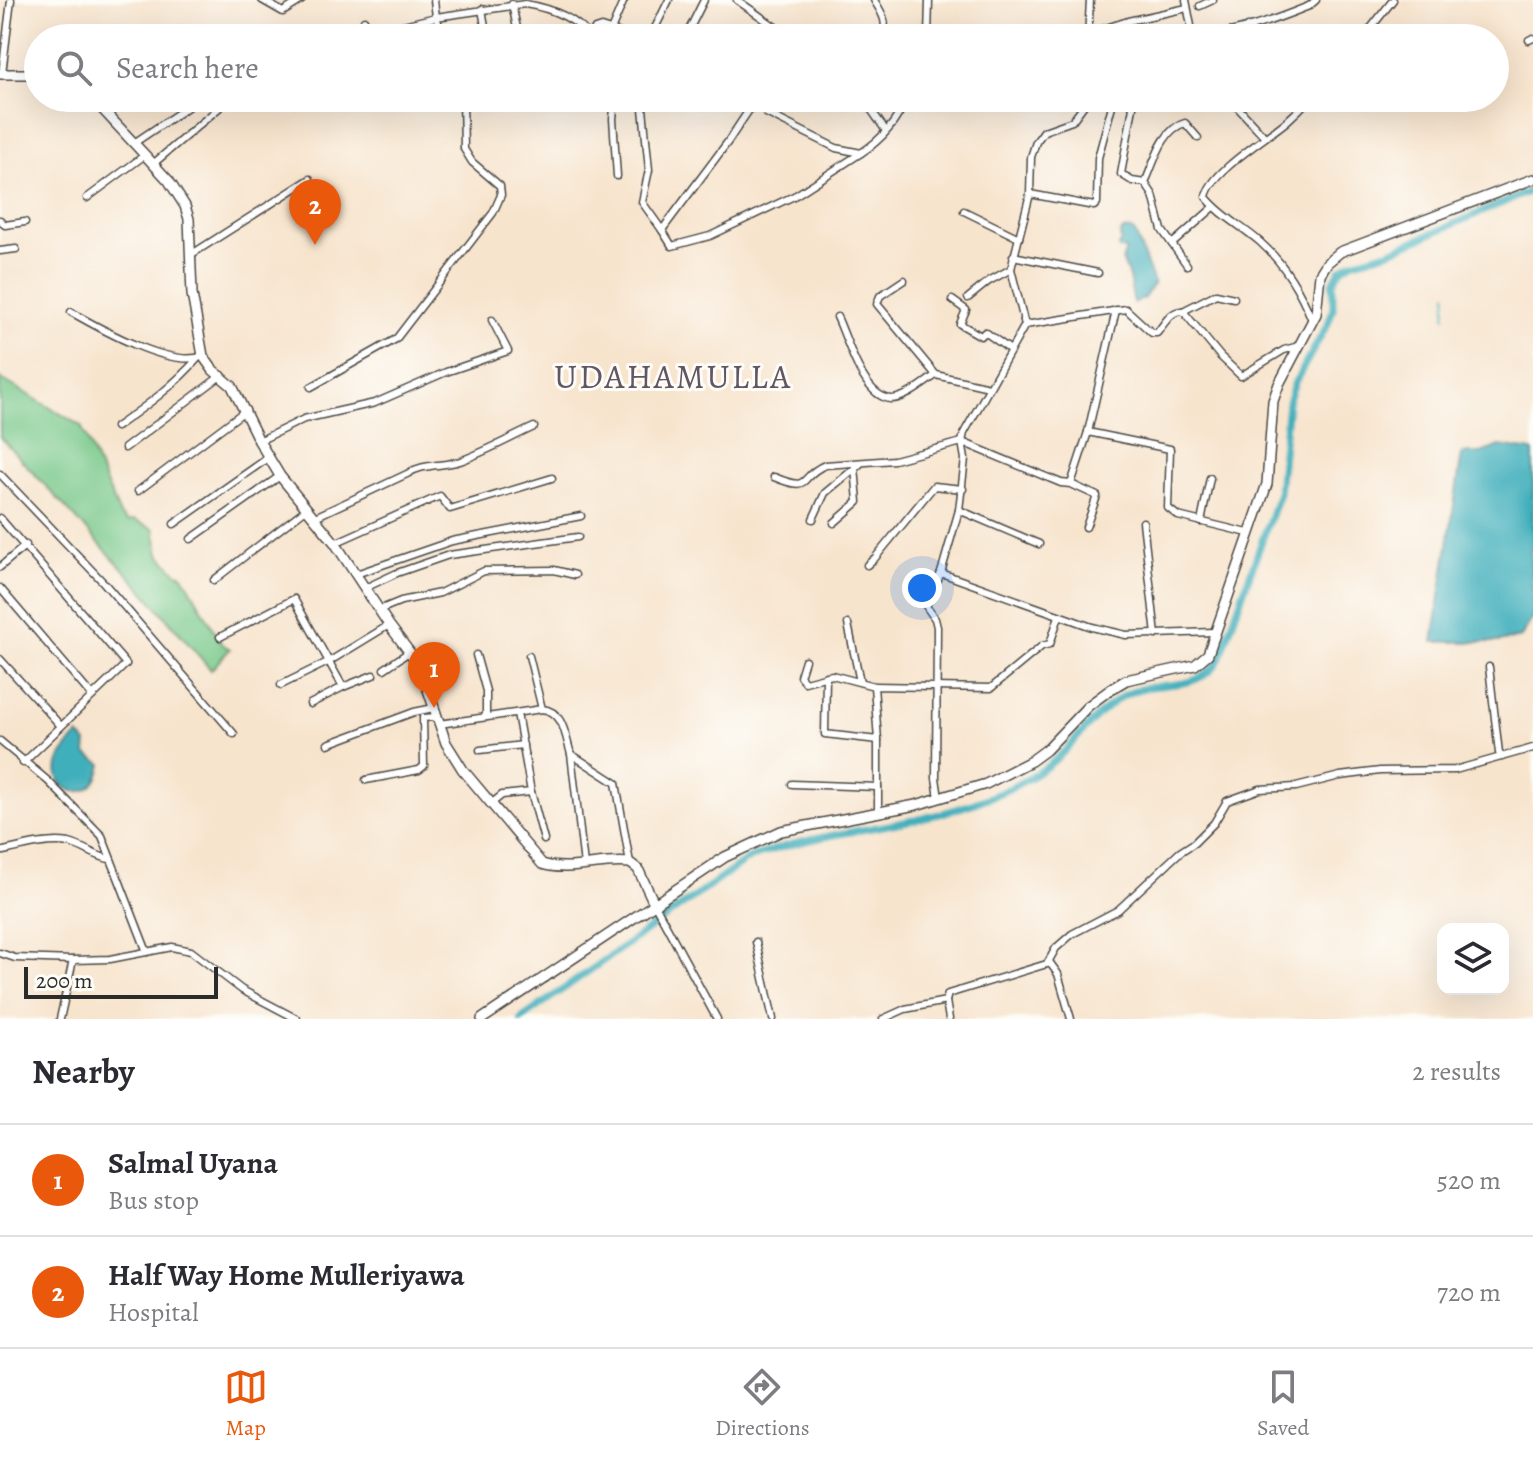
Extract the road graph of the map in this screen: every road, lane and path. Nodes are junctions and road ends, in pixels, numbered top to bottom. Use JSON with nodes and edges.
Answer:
{"nodes":[{"id":1,"x":11,"y":0,"type":"edge"},
{"id":2,"x":262,"y":0,"type":"edge"},
{"id":3,"x":302,"y":0,"type":"edge"},
{"id":4,"x":434,"y":0,"type":"edge"},
{"id":5,"x":624,"y":0,"type":"edge"},
{"id":6,"x":669,"y":0,"type":"edge"},
{"id":7,"x":704,"y":0,"type":"edge"},
{"id":8,"x":737,"y":0,"type":"edge"},
{"id":9,"x":874,"y":0,"type":"edge"},
{"id":10,"x":929,"y":0,"type":"edge"},
{"id":11,"x":1090,"y":0,"type":"edge"},
{"id":12,"x":1186,"y":0,"type":"edge"},
{"id":13,"x":1213,"y":0,"type":"edge"},
{"id":14,"x":1316,"y":0,"type":"edge"},
{"id":15,"x":1393,"y":0,"type":"edge"},
{"id":16,"x":512,"y":4,"type":"junction"},
{"id":17,"x":1200,"y":6,"type":"dead end"},
{"id":18,"x":1187,"y":8,"type":"junction"},
{"id":19,"x":482,"y":9,"type":"junction"},
{"id":20,"x":436,"y":17,"type":"junction"},
{"id":21,"x":364,"y":20,"type":"dead end"},
{"id":22,"x":366,"y":24,"type":"edge"},
{"id":23,"x":407,"y":24,"type":"edge"},
{"id":24,"x":439,"y":24,"type":"edge"},
{"id":25,"x":485,"y":24,"type":"edge"},
{"id":26,"x":516,"y":24,"type":"edge"},
{"id":27,"x":577,"y":24,"type":"edge"},
{"id":28,"x":614,"y":24,"type":"edge"},
{"id":29,"x":657,"y":24,"type":"edge"},
{"id":30,"x":692,"y":24,"type":"edge"},
{"id":31,"x":771,"y":24,"type":"edge"},
{"id":32,"x":885,"y":24,"type":"edge"},
{"id":33,"x":928,"y":24,"type":"edge"},
{"id":34,"x":1088,"y":24,"type":"edge"},
{"id":35,"x":1120,"y":24,"type":"edge"},
{"id":36,"x":1190,"y":24,"type":"edge"},
{"id":37,"x":1256,"y":24,"type":"edge"},
{"id":38,"x":1374,"y":24,"type":"edge"},
{"id":39,"x":1,"y":74,"type":"edge"},
{"id":40,"x":24,"y":74,"type":"edge"},
{"id":41,"x":105,"y":112,"type":"edge"},
{"id":42,"x":180,"y":112,"type":"edge"},
{"id":43,"x":214,"y":112,"type":"edge"},
{"id":44,"x":463,"y":112,"type":"edge"},
{"id":45,"x":614,"y":112,"type":"edge"},
{"id":46,"x":643,"y":112,"type":"edge"},
{"id":47,"x":748,"y":112,"type":"edge"},
{"id":48,"x":873,"y":112,"type":"edge"},
{"id":49,"x":900,"y":112,"type":"edge"},
{"id":50,"x":1079,"y":112,"type":"edge"},
{"id":51,"x":1110,"y":112,"type":"edge"},
{"id":52,"x":1132,"y":112,"type":"edge"},
{"id":53,"x":1242,"y":112,"type":"edge"},
{"id":54,"x":1297,"y":112,"type":"edge"},
{"id":55,"x":766,"y":113,"type":"edge"},
{"id":56,"x":886,"y":131,"type":"junction"},
{"id":57,"x":1265,"y":137,"type":"junction"},
{"id":58,"x":1198,"y":138,"type":"dead end"},
{"id":59,"x":134,"y":143,"type":"junction"},
{"id":60,"x":861,"y":153,"type":"junction"},
{"id":61,"x":146,"y":155,"type":"junction"},
{"id":62,"x":153,"y":164,"type":"junction"},
{"id":63,"x":617,"y":176,"type":"dead end"},
{"id":64,"x":310,"y":179,"type":"dead end"},
{"id":65,"x":1533,"y":179,"type":"edge"},
{"id":66,"x":1145,"y":183,"type":"junction"},
{"id":67,"x":1030,"y":194,"type":"junction"},
{"id":68,"x":87,"y":198,"type":"dead end"},
{"id":69,"x":1214,"y":207,"type":"junction"},
{"id":70,"x":964,"y":211,"type":"dead end"},
{"id":71,"x":0,"y":220,"type":"edge"},
{"id":72,"x":25,"y":222,"type":"dead end"},
{"id":73,"x":662,"y":230,"type":"junction"},
{"id":74,"x":1019,"y":238,"type":"junction"},
{"id":75,"x":1172,"y":244,"type":"junction"},
{"id":76,"x":16,"y":249,"type":"dead end"},
{"id":77,"x":0,"y":251,"type":"edge"},
{"id":78,"x":192,"y":254,"type":"junction"},
{"id":79,"x":1013,"y":256,"type":"junction"},
{"id":80,"x":1187,"y":265,"type":"dead end"},
{"id":81,"x":1011,"y":269,"type":"junction"},
{"id":82,"x":1098,"y":273,"type":"dead end"},
{"id":83,"x":904,"y":280,"type":"dead end"},
{"id":84,"x":968,"y":298,"type":"dead end"},
{"id":85,"x":1234,"y":298,"type":"dead end"},
{"id":86,"x":952,"y":300,"type":"dead end"},
{"id":87,"x":1116,"y":310,"type":"junction"},
{"id":88,"x":1183,"y":311,"type":"junction"},
{"id":89,"x":71,"y":312,"type":"dead end"},
{"id":90,"x":837,"y":317,"type":"dead end"},
{"id":91,"x":492,"y":320,"type":"dead end"},
{"id":92,"x":1312,"y":320,"type":"junction"},
{"id":93,"x":1025,"y":325,"type":"junction"},
{"id":94,"x":1299,"y":346,"type":"junction"},
{"id":95,"x":1009,"y":349,"type":"junction"},
{"id":96,"x":200,"y":357,"type":"junction"},
{"id":97,"x":222,"y":375,"type":"junction"},
{"id":98,"x":936,"y":375,"type":"junction"},
{"id":99,"x":311,"y":387,"type":"dead end"},
{"id":100,"x":989,"y":387,"type":"junction"},
{"id":101,"x":246,"y":410,"type":"junction"},
{"id":102,"x":116,"y":427,"type":"dead end"},
{"id":103,"x":534,"y":427,"type":"dead end"},
{"id":104,"x":1088,"y":432,"type":"junction"},
{"id":105,"x":259,"y":441,"type":"junction"},
{"id":106,"x":962,"y":442,"type":"junction"},
{"id":107,"x":125,"y":448,"type":"dead end"},
{"id":108,"x":268,"y":458,"type":"junction"},
{"id":109,"x":857,"y":466,"type":"junction"},
{"id":110,"x":0,"y":474,"type":"edge"},
{"id":111,"x":280,"y":476,"type":"junction"},
{"id":112,"x":774,"y":477,"type":"dead end"},
{"id":113,"x":552,"y":478,"type":"dead end"},
{"id":114,"x":1210,"y":478,"type":"dead end"},
{"id":115,"x":1071,"y":484,"type":"junction"},
{"id":116,"x":963,"y":489,"type":"junction"},
{"id":117,"x":138,"y":491,"type":"dead end"},
{"id":118,"x":306,"y":509,"type":"junction"},
{"id":119,"x":959,"y":510,"type":"junction"},
{"id":120,"x":581,"y":516,"type":"dead end"},
{"id":121,"x":315,"y":517,"type":"junction"},
{"id":122,"x":0,"y":518,"type":"edge"},
{"id":123,"x":813,"y":519,"type":"dead end"},
{"id":124,"x":1143,"y":522,"type":"dead end"},
{"id":125,"x":1201,"y":522,"type":"junction"},
{"id":126,"x":834,"y":523,"type":"dead end"},
{"id":127,"x":174,"y":524,"type":"dead end"},
{"id":128,"x":1086,"y":527,"type":"dead end"},
{"id":129,"x":1248,"y":533,"type":"junction"},
{"id":130,"x":578,"y":537,"type":"dead end"},
{"id":131,"x":191,"y":539,"type":"dead end"},
{"id":132,"x":335,"y":543,"type":"junction"},
{"id":133,"x":1039,"y":544,"type":"dead end"},
{"id":134,"x":26,"y":545,"type":"junction"},
{"id":135,"x":867,"y":565,"type":"dead end"},
{"id":136,"x":0,"y":567,"type":"edge"},
{"id":137,"x":941,"y":573,"type":"junction"},
{"id":138,"x":356,"y":574,"type":"junction"},
{"id":139,"x":575,"y":575,"type":"dead end"},
{"id":140,"x":214,"y":580,"type":"dead end"},
{"id":141,"x":0,"y":588,"type":"edge"},
{"id":142,"x":365,"y":588,"type":"junction"},
{"id":143,"x":379,"y":610,"type":"junction"},
{"id":144,"x":1059,"y":616,"type":"junction"},
{"id":145,"x":848,"y":624,"type":"dead end"},
{"id":146,"x":389,"y":625,"type":"junction"},
{"id":147,"x":1214,"y":632,"type":"junction"},
{"id":148,"x":1156,"y":635,"type":"junction"},
{"id":149,"x":220,"y":637,"type":"dead end"},
{"id":150,"x":409,"y":652,"type":"junction"},
{"id":151,"x":476,"y":655,"type":"dead end"},
{"id":152,"x":529,"y":656,"type":"dead end"},
{"id":153,"x":0,"y":659,"type":"edge"},
{"id":154,"x":805,"y":660,"type":"dead end"},
{"id":155,"x":330,"y":661,"type":"junction"},
{"id":156,"x":1489,"y":667,"type":"dead end"},
{"id":157,"x":384,"y":669,"type":"dead end"},
{"id":158,"x":373,"y":675,"type":"dead end"},
{"id":159,"x":826,"y":676,"type":"junction"},
{"id":160,"x":860,"y":682,"type":"junction"},
{"id":161,"x":281,"y":685,"type":"dead end"},
{"id":162,"x":874,"y":686,"type":"junction"},
{"id":163,"x":937,"y":686,"type":"junction"},
{"id":164,"x":343,"y":687,"type":"junction"},
{"id":165,"x":92,"y":696,"type":"junction"},
{"id":166,"x":310,"y":704,"type":"dead end"},
{"id":167,"x":542,"y":709,"type":"junction"},
{"id":168,"x":517,"y":713,"type":"junction"},
{"id":169,"x":436,"y":716,"type":"junction"},
{"id":170,"x":486,"y":717,"type":"junction"},
{"id":171,"x":60,"y":725,"type":"junction"},
{"id":172,"x":234,"y":734,"type":"dead end"},
{"id":173,"x":878,"y":740,"type":"junction"},
{"id":174,"x":0,"y":741,"type":"edge"},
{"id":175,"x":328,"y":744,"type":"dead end"},
{"id":176,"x":523,"y":745,"type":"junction"},
{"id":177,"x":1533,"y":748,"type":"edge"},
{"id":178,"x":480,"y":750,"type":"dead end"},
{"id":179,"x":571,"y":754,"type":"junction"},
{"id":180,"x":1502,"y":757,"type":"junction"},
{"id":181,"x":23,"y":763,"type":"junction"},
{"id":182,"x":366,"y":780,"type":"dead end"},
{"id":183,"x":792,"y":784,"type":"dead end"},
{"id":184,"x":878,"y":787,"type":"junction"},
{"id":185,"x":531,"y":792,"type":"junction"},
{"id":186,"x":939,"y":798,"type":"junction"},
{"id":187,"x":492,"y":803,"type":"junction"},
{"id":188,"x":878,"y":813,"type":"junction"},
{"id":189,"x":544,"y":840,"type":"dead end"},
{"id":190,"x":0,"y":852,"type":"edge"},
{"id":191,"x":110,"y":859,"type":"junction"},
{"id":192,"x":630,"y":863,"type":"junction"},
{"id":193,"x":584,"y":866,"type":"junction"},
{"id":194,"x":656,"y":906,"type":"junction"},
{"id":195,"x":756,"y":942,"type":"dead end"},
{"id":196,"x":147,"y":952,"type":"junction"},
{"id":197,"x":0,"y":953,"type":"edge"},
{"id":198,"x":73,"y":960,"type":"junction"},
{"id":199,"x":1047,"y":964,"type":"junction"},
{"id":200,"x":946,"y":1001,"type":"junction"},
{"id":201,"x":60,"y":1019,"type":"edge"},
{"id":202,"x":297,"y":1019,"type":"edge"},
{"id":203,"x":482,"y":1019,"type":"edge"},
{"id":204,"x":717,"y":1019,"type":"edge"},
{"id":205,"x":773,"y":1019,"type":"edge"},
{"id":206,"x":883,"y":1019,"type":"edge"},
{"id":207,"x":949,"y":1019,"type":"edge"},
{"id":208,"x":1071,"y":1019,"type":"edge"}],
"edges":[{"from":1,"to":39,"type":"street"},
{"from":2,"to":3,"type":"street"},
{"from":4,"to":20,"type":"street"},
{"from":5,"to":28,"type":"street"},
{"from":6,"to":29,"type":"street"},
{"from":7,"to":30,"type":"street"},
{"from":8,"to":31,"type":"street"},
{"from":9,"to":32,"type":"street"},
{"from":10,"to":33,"type":"street"},
{"from":11,"to":34,"type":"street"},
{"from":12,"to":18,"type":"street"},
{"from":13,"to":17,"type":"street"},
{"from":14,"to":37,"type":"street"},
{"from":15,"to":38,"type":"street"},
{"from":16,"to":19,"type":"street"},
{"from":16,"to":26,"type":"street"},
{"from":16,"to":27,"type":"street"},
{"from":18,"to":35,"type":"street"},
{"from":18,"to":36,"type":"street"},
{"from":19,"to":20,"type":"street"},
{"from":19,"to":25,"type":"street"},
{"from":20,"to":23,"type":"street"},
{"from":20,"to":24,"type":"street"},
{"from":21,"to":22,"type":"street"},
{"from":39,"to":40,"type":"main road"},
{"from":41,"to":59,"type":"main road"},
{"from":42,"to":59,"type":"street"},
{"from":43,"to":62,"type":"street"},
{"from":44,"to":99,"type":"street"},
{"from":45,"to":63,"type":"street"},
{"from":46,"to":73,"type":"street"},
{"from":47,"to":73,"type":"street"},
{"from":48,"to":56,"type":"street"},
{"from":49,"to":56,"type":"street"},
{"from":50,"to":67,"type":"street"},
{"from":51,"to":67,"type":"street"},
{"from":52,"to":66,"type":"street"},
{"from":53,"to":57,"type":"street"},
{"from":54,"to":57,"type":"street"},
{"from":55,"to":60,"type":"street"},
{"from":56,"to":60,"type":"street"},
{"from":57,"to":69,"type":"street"},
{"from":58,"to":66,"type":"street"},
{"from":59,"to":61,"type":"main road"},
{"from":60,"to":73,"type":"street"},
{"from":61,"to":62,"type":"main road"},
{"from":61,"to":68,"type":"street"},
{"from":62,"to":78,"type":"main road"},
{"from":64,"to":78,"type":"street"},
{"from":65,"to":92,"type":"main road"},
{"from":66,"to":75,"type":"street"},
{"from":67,"to":74,"type":"street"},
{"from":69,"to":75,"type":"street"},
{"from":69,"to":92,"type":"street"},
{"from":70,"to":74,"type":"street"},
{"from":71,"to":72,"type":"street"},
{"from":74,"to":79,"type":"street"},
{"from":75,"to":80,"type":"street"},
{"from":76,"to":77,"type":"street"},
{"from":78,"to":96,"type":"main road"},
{"from":79,"to":81,"type":"street"},
{"from":79,"to":82,"type":"street"},
{"from":81,"to":84,"type":"street"},
{"from":81,"to":93,"type":"street"},
{"from":83,"to":98,"type":"street"},
{"from":85,"to":88,"type":"street"},
{"from":86,"to":95,"type":"street"},
{"from":87,"to":88,"type":"street"},
{"from":87,"to":93,"type":"street"},
{"from":87,"to":104,"type":"street"},
{"from":88,"to":94,"type":"street"},
{"from":89,"to":96,"type":"street"},
{"from":90,"to":98,"type":"street"},
{"from":91,"to":105,"type":"street"},
{"from":92,"to":94,"type":"main road"},
{"from":93,"to":95,"type":"street"},
{"from":94,"to":129,"type":"main road"},
{"from":95,"to":100,"type":"street"},
{"from":96,"to":97,"type":"main road"},
{"from":96,"to":102,"type":"street"},
{"from":97,"to":101,"type":"main road"},
{"from":97,"to":107,"type":"street"},
{"from":98,"to":100,"type":"street"},
{"from":100,"to":106,"type":"street"},
{"from":101,"to":105,"type":"main road"},
{"from":101,"to":117,"type":"street"},
{"from":103,"to":121,"type":"street"},
{"from":104,"to":115,"type":"street"},
{"from":104,"to":125,"type":"street"},
{"from":105,"to":108,"type":"main road"},
{"from":106,"to":109,"type":"street"},
{"from":106,"to":115,"type":"street"},
{"from":106,"to":116,"type":"street"},
{"from":108,"to":111,"type":"main road"},
{"from":108,"to":127,"type":"street"},
{"from":109,"to":112,"type":"street"},
{"from":109,"to":123,"type":"street"},
{"from":109,"to":126,"type":"street"},
{"from":110,"to":172,"type":"street"},
{"from":111,"to":118,"type":"main road"},
{"from":111,"to":131,"type":"street"},
{"from":113,"to":132,"type":"street"},
{"from":114,"to":125,"type":"street"},
{"from":115,"to":128,"type":"street"},
{"from":116,"to":119,"type":"street"},
{"from":116,"to":135,"type":"street"},
{"from":118,"to":121,"type":"main road"},
{"from":118,"to":140,"type":"street"},
{"from":119,"to":133,"type":"street"},
{"from":119,"to":137,"type":"street"},
{"from":120,"to":138,"type":"street"},
{"from":121,"to":132,"type":"main road"},
{"from":122,"to":134,"type":"street"},
{"from":124,"to":148,"type":"street"},
{"from":125,"to":129,"type":"street"},
{"from":129,"to":147,"type":"main road"},
{"from":130,"to":142,"type":"street"},
{"from":132,"to":138,"type":"main road"},
{"from":134,"to":136,"type":"street"},
{"from":134,"to":165,"type":"street"},
{"from":137,"to":144,"type":"street"},
{"from":137,"to":163,"type":"street"},
{"from":138,"to":142,"type":"main road"},
{"from":139,"to":143,"type":"street"},
{"from":141,"to":165,"type":"street"},
{"from":142,"to":143,"type":"main road"},
{"from":143,"to":146,"type":"main road"},
{"from":144,"to":148,"type":"street"},
{"from":144,"to":163,"type":"street"},
{"from":145,"to":160,"type":"street"},
{"from":146,"to":150,"type":"main road"},
{"from":146,"to":155,"type":"street"},
{"from":147,"to":148,"type":"street"},
{"from":147,"to":186,"type":"main road"},
{"from":149,"to":155,"type":"street"},
{"from":150,"to":157,"type":"street"},
{"from":150,"to":169,"type":"main road"},
{"from":151,"to":170,"type":"street"},
{"from":152,"to":167,"type":"street"},
{"from":153,"to":171,"type":"street"},
{"from":154,"to":159,"type":"street"},
{"from":155,"to":161,"type":"street"},
{"from":155,"to":164,"type":"street"},
{"from":156,"to":180,"type":"street"},
{"from":158,"to":164,"type":"street"},
{"from":159,"to":160,"type":"street"},
{"from":159,"to":173,"type":"street"},
{"from":160,"to":162,"type":"street"},
{"from":162,"to":163,"type":"street"},
{"from":162,"to":173,"type":"street"},
{"from":163,"to":186,"type":"street"},
{"from":164,"to":166,"type":"street"},
{"from":165,"to":171,"type":"street"},
{"from":167,"to":168,"type":"street"},
{"from":167,"to":179,"type":"street"},
{"from":168,"to":170,"type":"street"},
{"from":168,"to":176,"type":"street"},
{"from":169,"to":170,"type":"street"},
{"from":169,"to":175,"type":"street"},
{"from":169,"to":182,"type":"street"},
{"from":169,"to":187,"type":"main road"},
{"from":171,"to":181,"type":"street"},
{"from":173,"to":184,"type":"street"},
{"from":174,"to":181,"type":"street"},
{"from":176,"to":178,"type":"street"},
{"from":176,"to":185,"type":"street"},
{"from":177,"to":180,"type":"street"},
{"from":179,"to":192,"type":"street"},
{"from":179,"to":193,"type":"street"},
{"from":180,"to":199,"type":"street"},
{"from":181,"to":191,"type":"street"},
{"from":183,"to":184,"type":"street"},
{"from":184,"to":188,"type":"street"},
{"from":185,"to":187,"type":"street"},
{"from":185,"to":189,"type":"street"},
{"from":186,"to":188,"type":"main road"},
{"from":187,"to":193,"type":"main road"},
{"from":188,"to":194,"type":"main road"},
{"from":190,"to":191,"type":"street"},
{"from":191,"to":196,"type":"street"},
{"from":192,"to":193,"type":"main road"},
{"from":192,"to":194,"type":"main road"},
{"from":194,"to":203,"type":"main road"},
{"from":194,"to":204,"type":"street"},
{"from":195,"to":205,"type":"street"},
{"from":196,"to":198,"type":"street"},
{"from":196,"to":202,"type":"street"},
{"from":197,"to":198,"type":"street"},
{"from":198,"to":201,"type":"street"},
{"from":199,"to":200,"type":"street"},
{"from":199,"to":208,"type":"street"},
{"from":200,"to":206,"type":"street"},
{"from":200,"to":207,"type":"street"}]}
